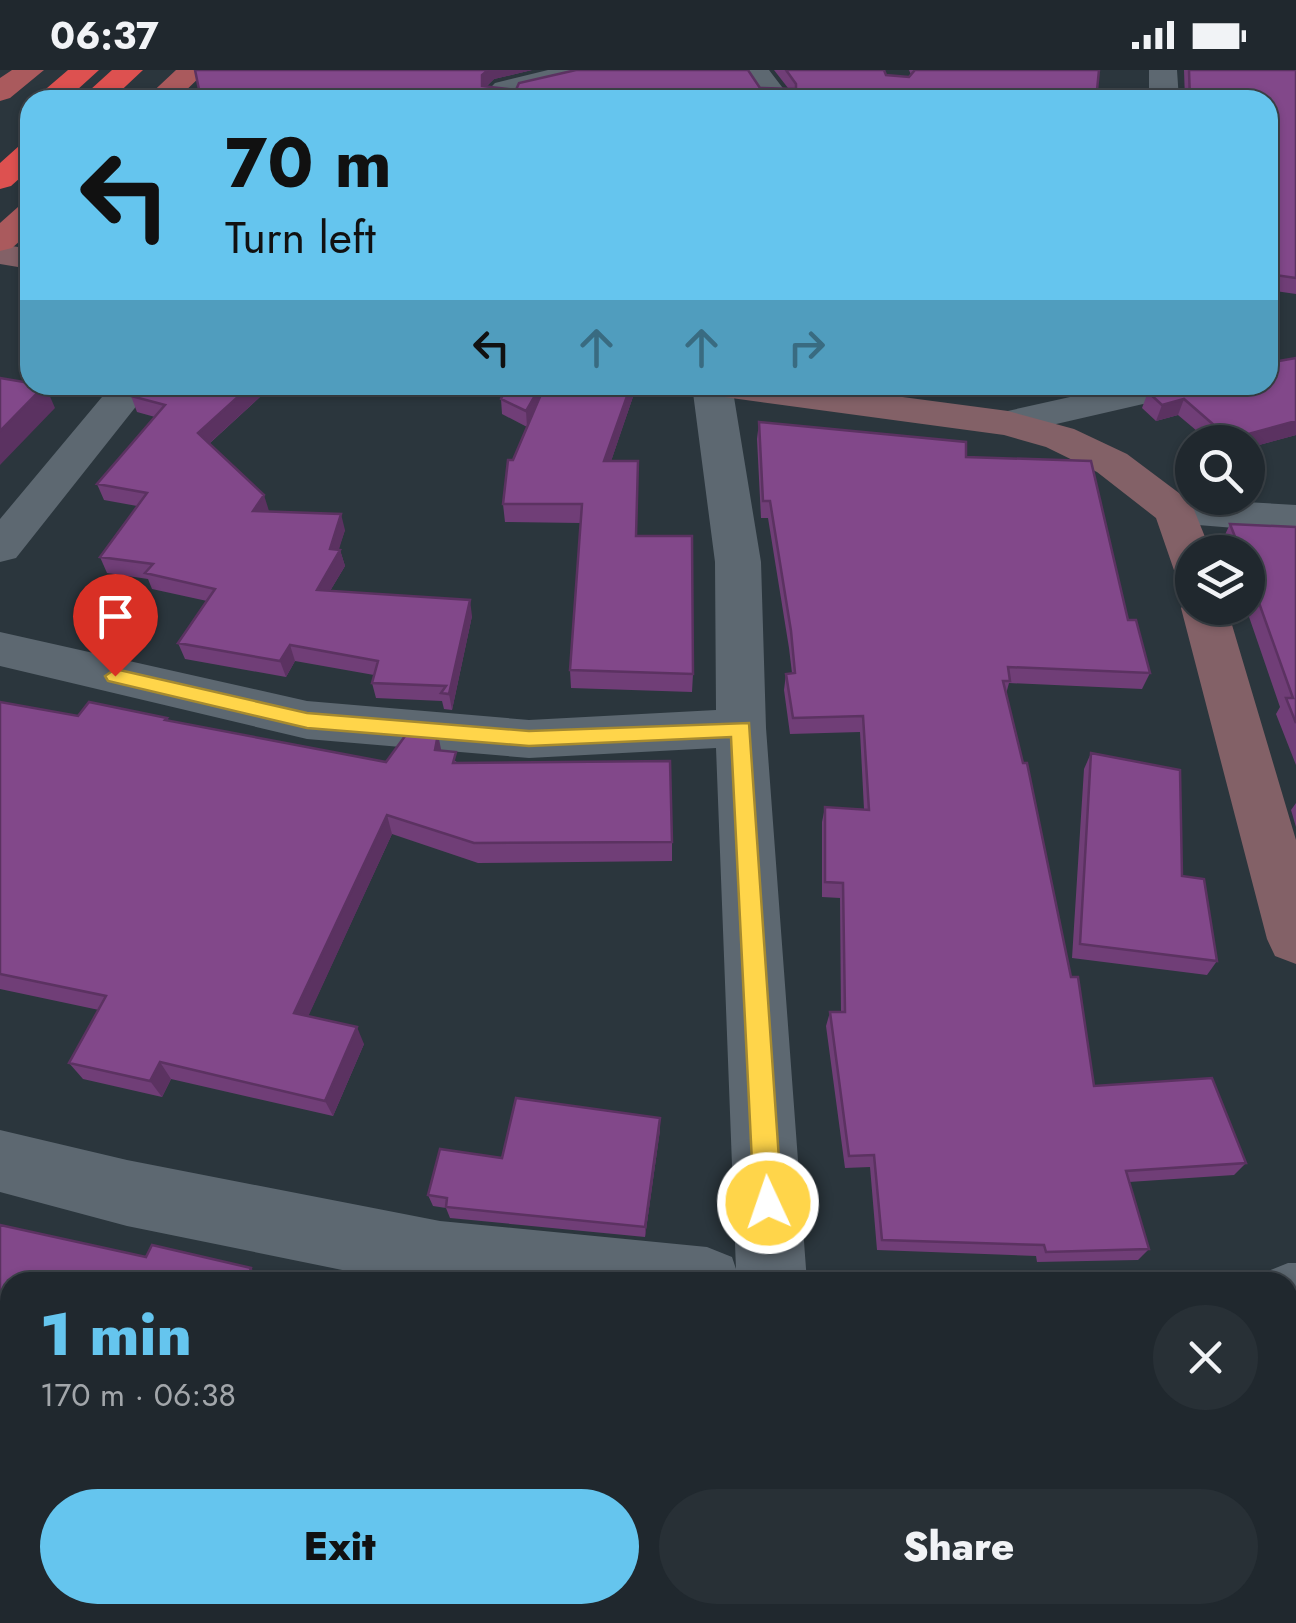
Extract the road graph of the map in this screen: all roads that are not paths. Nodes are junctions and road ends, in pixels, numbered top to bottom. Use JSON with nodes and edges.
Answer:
{"nodes":[{"id":1,"x":30,"y":70,"type":"edge"},
{"id":2,"x":85,"y":70,"type":"edge"},
{"id":3,"x":129,"y":70,"type":"edge"},
{"id":4,"x":193,"y":70,"type":"edge"},
{"id":5,"x":584,"y":70,"type":"edge"},
{"id":6,"x":60,"y":90,"type":"edge"},
{"id":7,"x":106,"y":90,"type":"edge"},
{"id":8,"x":171,"y":90,"type":"edge"},
{"id":9,"x":503,"y":90,"type":"edge"},
{"id":10,"x":0,"y":92,"type":"edge"},
{"id":11,"x":20,"y":162,"type":"edge"},
{"id":12,"x":0,"y":179,"type":"edge"},
{"id":13,"x":20,"y":223,"type":"edge"},
{"id":14,"x":0,"y":241,"type":"edge"},
{"id":15,"x":125,"y":395,"type":"edge"},
{"id":16,"x":713,"y":395,"type":"edge"},
{"id":17,"x":799,"y":395,"type":"edge"},
{"id":18,"x":1102,"y":395,"type":"edge"},
{"id":19,"x":1008,"y":423,"type":"junction"},
{"id":20,"x":1175,"y":511,"type":"edge"},
{"id":21,"x":1227,"y":515,"type":"edge"},
{"id":22,"x":1296,"y":519,"type":"edge"},
{"id":23,"x":0,"y":548,"type":"edge"},
{"id":24,"x":1209,"y":625,"type":"edge"},
{"id":25,"x":0,"y":650,"type":"edge"},
{"id":26,"x":741,"y":728,"type":"junction"},
{"id":27,"x":1296,"y":939,"type":"edge"},
{"id":28,"x":0,"y":1162,"type":"edge"},
{"id":29,"x":604,"y":1272,"type":"edge"},
{"id":30,"x":771,"y":1272,"type":"edge"}],
"edges":[{"from":1,"to":10,"type":"main road"},
{"from":2,"to":6,"type":"highway"},
{"from":3,"to":7,"type":"highway"},
{"from":4,"to":8,"type":"main road"},
{"from":5,"to":9,"type":"street"},
{"from":11,"to":12,"type":"highway"},
{"from":13,"to":14,"type":"main road"},
{"from":15,"to":23,"type":"street"},
{"from":16,"to":26,"type":"street"},
{"from":17,"to":19,"type":"main road"},
{"from":18,"to":19,"type":"street"},
{"from":19,"to":20,"type":"main road"},
{"from":21,"to":22,"type":"street"},
{"from":24,"to":27,"type":"main road"},
{"from":25,"to":26,"type":"street"},
{"from":26,"to":30,"type":"street"},
{"from":28,"to":29,"type":"street"}]}
